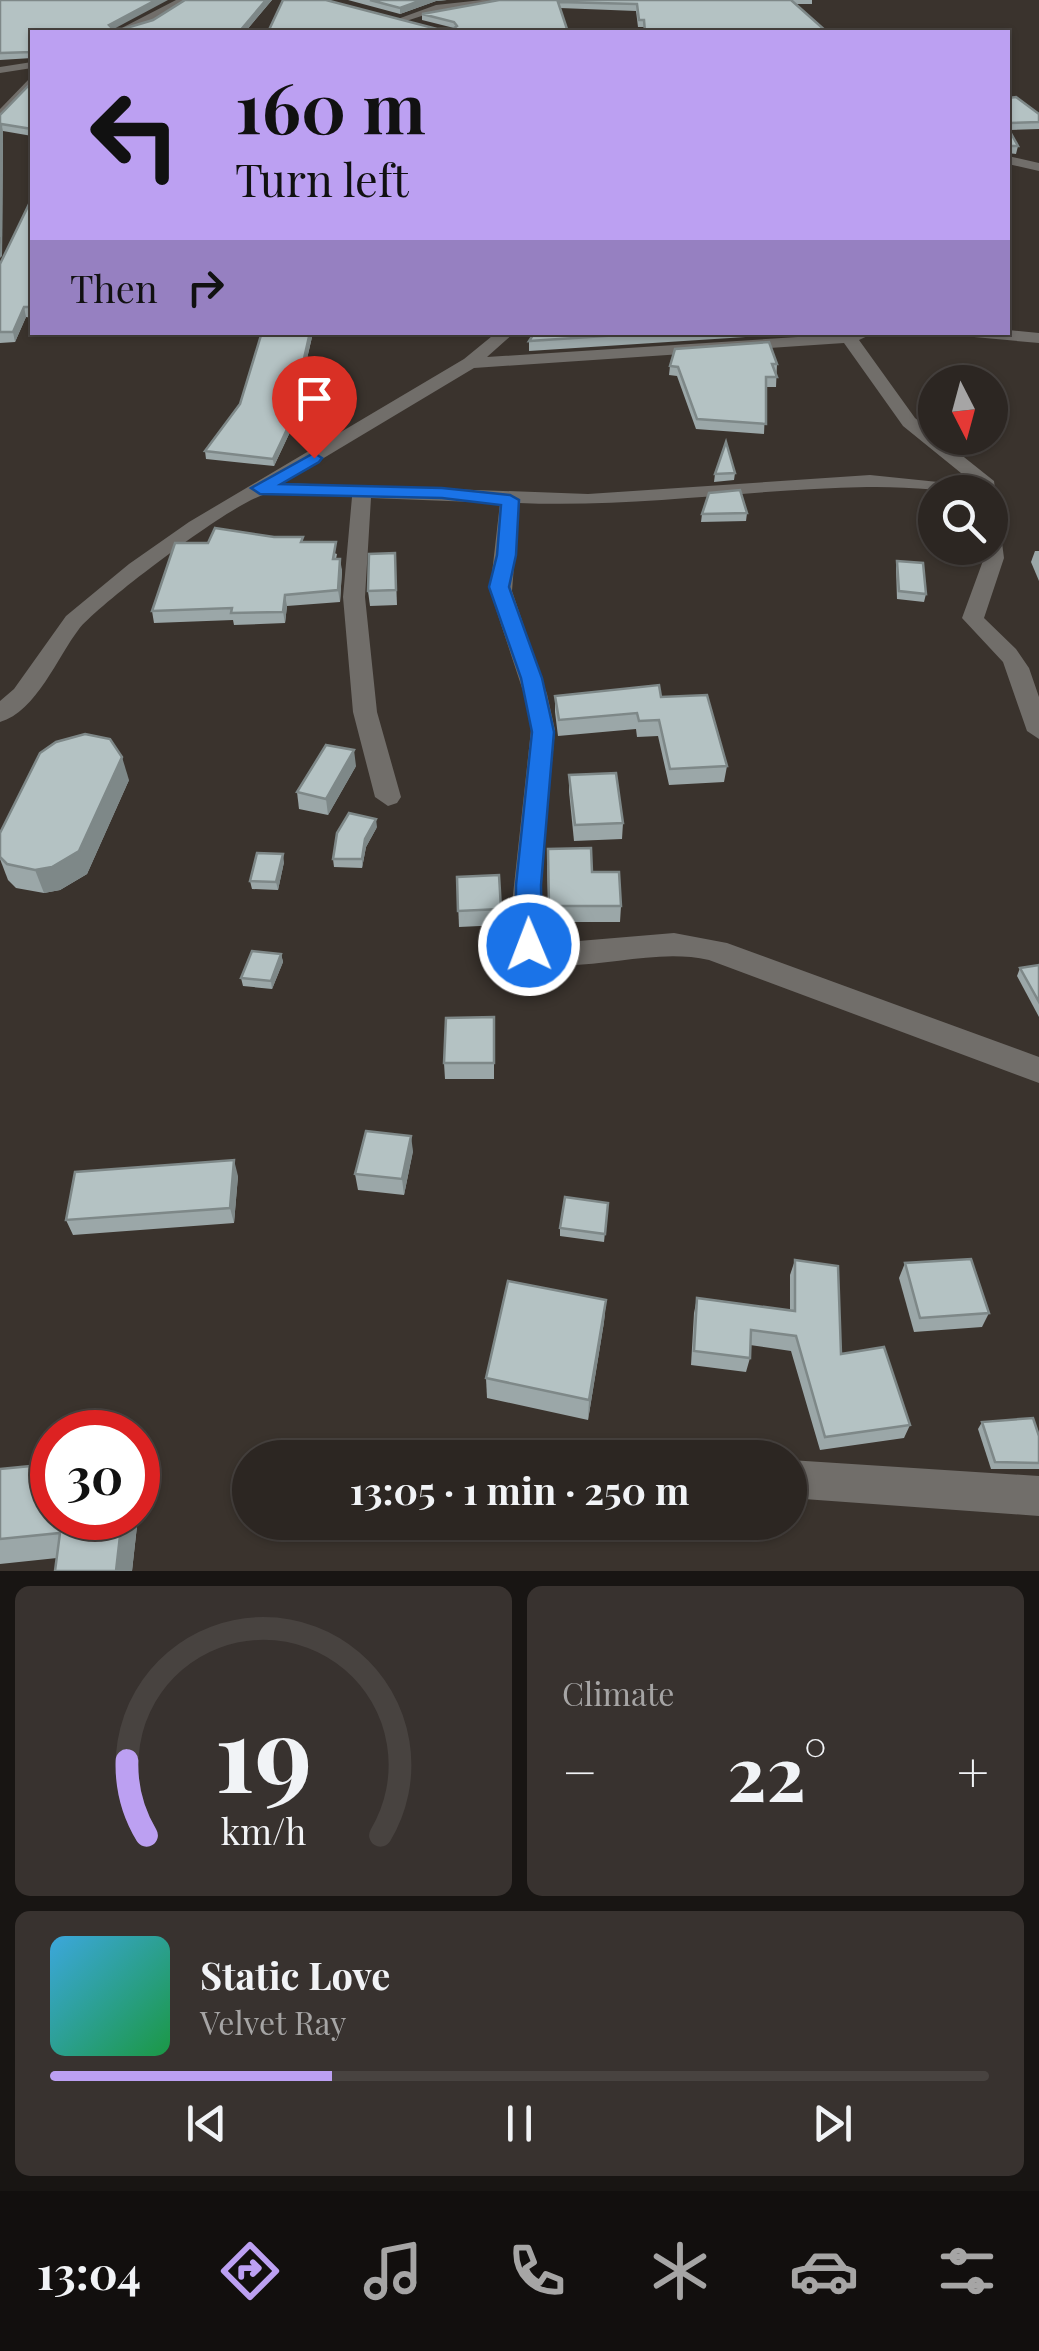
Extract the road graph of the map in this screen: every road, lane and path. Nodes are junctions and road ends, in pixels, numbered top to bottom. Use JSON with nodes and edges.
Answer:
{"nodes":[{"id":1,"x":182,"y":0,"type":"edge"},
{"id":2,"x":500,"y":0,"type":"edge"},
{"id":3,"x":381,"y":15,"type":"edge"},
{"id":4,"x":400,"y":20,"type":"junction"},
{"id":5,"x":413,"y":23,"type":"junction"},
{"id":6,"x":430,"y":28,"type":"edge"},
{"id":7,"x":125,"y":30,"type":"edge"},
{"id":8,"x":402,"y":30,"type":"edge"},
{"id":9,"x":30,"y":64,"type":"edge"},
{"id":10,"x":0,"y":70,"type":"edge"},
{"id":11,"x":30,"y":81,"type":"edge"},
{"id":12,"x":0,"y":116,"type":"edge"},
{"id":13,"x":1010,"y":160,"type":"edge"},
{"id":14,"x":1039,"y":167,"type":"edge"},
{"id":15,"x":503,"y":335,"type":"edge"},
{"id":16,"x":858,"y":335,"type":"edge"},
{"id":17,"x":1006,"y":335,"type":"edge"},
{"id":18,"x":849,"y":338,"type":"junction"},
{"id":19,"x":1039,"y":338,"type":"edge"},
{"id":20,"x":470,"y":363,"type":"junction"},
{"id":21,"x":978,"y":475,"type":"edge"},
{"id":22,"x":918,"y":486,"type":"edge"},
{"id":23,"x":260,"y":488,"type":"junction"},
{"id":24,"x":362,"y":494,"type":"junction"},
{"id":25,"x":510,"y":500,"type":"junction"},
{"id":26,"x":992,"y":565,"type":"edge"},
{"id":27,"x":0,"y":714,"type":"edge"},
{"id":28,"x":1039,"y":731,"type":"edge"},
{"id":29,"x":388,"y":797,"type":"dead end"},
{"id":30,"x":1039,"y":1070,"type":"edge"},
{"id":31,"x":807,"y":1480,"type":"edge"},
{"id":32,"x":1039,"y":1496,"type":"edge"}],
"edges":[{"from":1,"to":7,"type":"street"},
{"from":2,"to":4,"type":"street"},
{"from":3,"to":4,"type":"street"},
{"from":4,"to":5,"type":"street"},
{"from":5,"to":6,"type":"street"},
{"from":5,"to":8,"type":"street"},
{"from":9,"to":10,"type":"street"},
{"from":11,"to":12,"type":"street"},
{"from":13,"to":14,"type":"street"},
{"from":15,"to":20,"type":"street"},
{"from":16,"to":18,"type":"street"},
{"from":17,"to":19,"type":"street"},
{"from":18,"to":20,"type":"street"},
{"from":18,"to":21,"type":"street"},
{"from":20,"to":23,"type":"street"},
{"from":22,"to":25,"type":"street"},
{"from":23,"to":24,"type":"street"},
{"from":23,"to":27,"type":"street"},
{"from":24,"to":25,"type":"street"},
{"from":24,"to":29,"type":"street"},
{"from":25,"to":30,"type":"street"},
{"from":26,"to":28,"type":"street"},
{"from":31,"to":32,"type":"street"}]}
